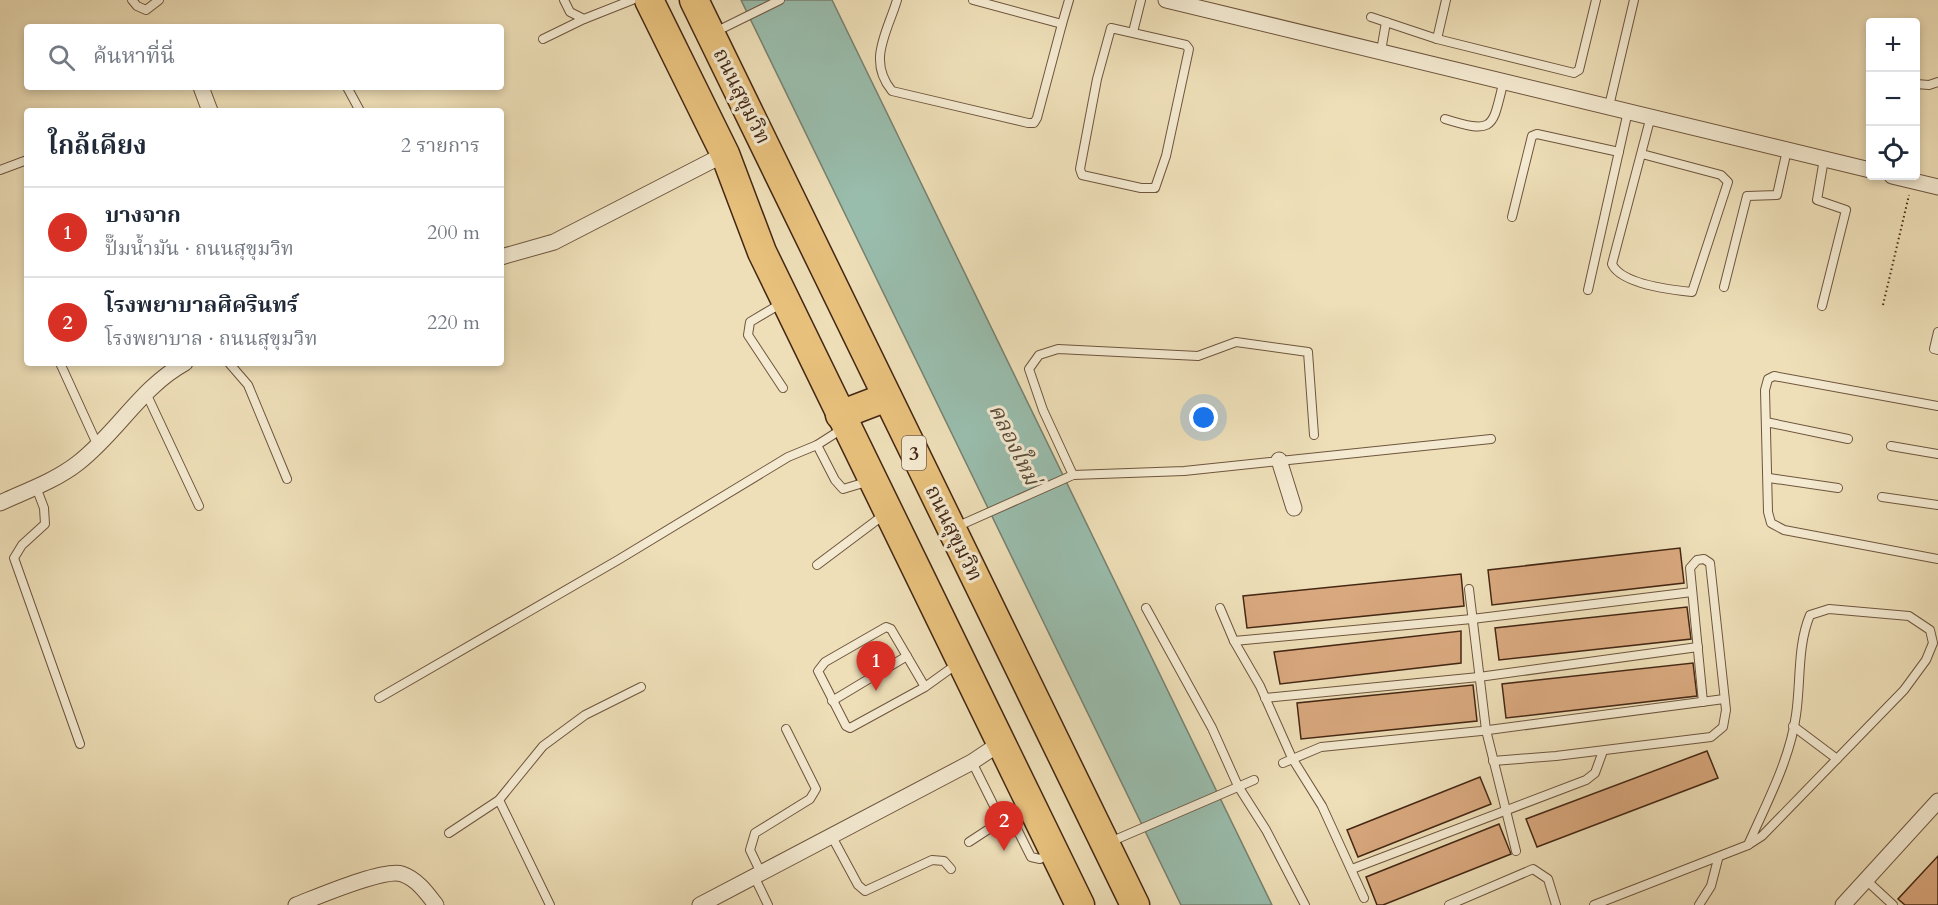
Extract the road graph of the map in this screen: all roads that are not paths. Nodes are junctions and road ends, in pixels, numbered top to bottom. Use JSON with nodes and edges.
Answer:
{"nodes":[{"id":1,"x":132,"y":0,"type":"edge"},
{"id":2,"x":159,"y":0,"type":"edge"},
{"id":3,"x":564,"y":0,"type":"edge"},
{"id":4,"x":632,"y":0,"type":"edge"},
{"id":5,"x":649,"y":0,"type":"edge"},
{"id":6,"x":694,"y":0,"type":"edge"},
{"id":7,"x":780,"y":0,"type":"edge"},
{"id":8,"x":897,"y":0,"type":"edge"},
{"id":9,"x":973,"y":0,"type":"edge"},
{"id":10,"x":1069,"y":0,"type":"edge"},
{"id":11,"x":1141,"y":0,"type":"edge"},
{"id":12,"x":1166,"y":0,"type":"edge"},
{"id":13,"x":1446,"y":0,"type":"edge"},
{"id":14,"x":1596,"y":0,"type":"edge"},
{"id":15,"x":1634,"y":0,"type":"edge"},
{"id":16,"x":1214,"y":6,"type":"edge"},
{"id":17,"x":1371,"y":17,"type":"dead end"},
{"id":18,"x":584,"y":19,"type":"junction"},
{"id":19,"x":1386,"y":22,"type":"junction"},
{"id":20,"x":1062,"y":24,"type":"junction"},
{"id":21,"x":1134,"y":32,"type":"junction"},
{"id":22,"x":711,"y":34,"type":"junction"},
{"id":23,"x":543,"y":39,"type":"dead end"},
{"id":24,"x":1437,"y":39,"type":"junction"},
{"id":25,"x":1381,"y":51,"type":"junction"},
{"id":26,"x":1504,"y":80,"type":"junction"},
{"id":27,"x":1938,"y":82,"type":"edge"},
{"id":28,"x":1920,"y":84,"type":"edge"},
{"id":29,"x":202,"y":90,"type":"edge"},
{"id":30,"x":349,"y":90,"type":"edge"},
{"id":31,"x":1610,"y":106,"type":"junction"},
{"id":32,"x":209,"y":108,"type":"edge"},
{"id":33,"x":358,"y":108,"type":"edge"},
{"id":34,"x":1628,"y":111,"type":"junction"},
{"id":35,"x":1651,"y":116,"type":"junction"},
{"id":36,"x":1445,"y":119,"type":"dead end"},
{"id":37,"x":1787,"y":150,"type":"junction"},
{"id":38,"x":1619,"y":152,"type":"junction"},
{"id":39,"x":725,"y":154,"type":"junction"},
{"id":40,"x":1642,"y":154,"type":"junction"},
{"id":41,"x":1824,"y":159,"type":"junction"},
{"id":42,"x":24,"y":161,"type":"edge"},
{"id":43,"x":1866,"y":169,"type":"edge"},
{"id":44,"x":0,"y":170,"type":"edge"},
{"id":45,"x":1908,"y":180,"type":"edge"},
{"id":46,"x":1938,"y":187,"type":"edge"},
{"id":47,"x":1512,"y":217,"type":"dead end"},
{"id":48,"x":504,"y":256,"type":"edge"},
{"id":49,"x":1724,"y":287,"type":"dead end"},
{"id":50,"x":1588,"y":290,"type":"dead end"},
{"id":51,"x":786,"y":301,"type":"junction"},
{"id":52,"x":1821,"y":306,"type":"dead end"},
{"id":53,"x":1938,"y":332,"type":"edge"},
{"id":54,"x":1938,"y":350,"type":"edge"},
{"id":55,"x":61,"y":366,"type":"edge"},
{"id":56,"x":179,"y":366,"type":"edge"},
{"id":57,"x":231,"y":366,"type":"edge"},
{"id":58,"x":783,"y":388,"type":"dead end"},
{"id":59,"x":146,"y":393,"type":"junction"},
{"id":60,"x":886,"y":397,"type":"junction"},
{"id":61,"x":1938,"y":406,"type":"edge"},
{"id":62,"x":843,"y":421,"type":"junction"},
{"id":63,"x":1766,"y":422,"type":"junction"},
{"id":64,"x":1314,"y":435,"type":"dead end"},
{"id":65,"x":1848,"y":439,"type":"dead end"},
{"id":66,"x":1491,"y":440,"type":"dead end"},
{"id":67,"x":97,"y":444,"type":"junction"},
{"id":68,"x":817,"y":445,"type":"junction"},
{"id":69,"x":1891,"y":446,"type":"dead end"},
{"id":70,"x":1938,"y":454,"type":"edge"},
{"id":71,"x":1279,"y":460,"type":"junction"},
{"id":72,"x":870,"y":474,"type":"junction"},
{"id":73,"x":1070,"y":476,"type":"junction"},
{"id":74,"x":1769,"y":477,"type":"junction"},
{"id":75,"x":287,"y":480,"type":"dead end"},
{"id":76,"x":36,"y":486,"type":"junction"},
{"id":77,"x":1838,"y":488,"type":"dead end"},
{"id":78,"x":1882,"y":497,"type":"dead end"},
{"id":79,"x":0,"y":503,"type":"edge"},
{"id":80,"x":1938,"y":505,"type":"edge"},
{"id":81,"x":199,"y":506,"type":"dead end"},
{"id":82,"x":1294,"y":508,"type":"dead end"},
{"id":83,"x":889,"y":512,"type":"junction"},
{"id":84,"x":952,"y":529,"type":"junction"},
{"id":85,"x":1938,"y":558,"type":"edge"},
{"id":86,"x":817,"y":565,"type":"dead end"},
{"id":87,"x":1469,"y":589,"type":"dead end"},
{"id":88,"x":1692,"y":592,"type":"junction"},
{"id":89,"x":1146,"y":608,"type":"dead end"},
{"id":90,"x":1220,"y":608,"type":"dead end"},
{"id":91,"x":1472,"y":620,"type":"junction"},
{"id":92,"x":1234,"y":641,"type":"junction"},
{"id":93,"x":1698,"y":647,"type":"junction"},
{"id":94,"x":907,"y":656,"type":"junction"},
{"id":95,"x":962,"y":661,"type":"junction"},
{"id":96,"x":1479,"y":677,"type":"junction"},
{"id":97,"x":641,"y":687,"type":"dead end"},
{"id":98,"x":925,"y":687,"type":"junction"},
{"id":99,"x":379,"y":698,"type":"dead end"},
{"id":100,"x":1265,"y":698,"type":"junction"},
{"id":101,"x":1724,"y":699,"type":"junction"},
{"id":102,"x":832,"y":701,"type":"junction"},
{"id":103,"x":1703,"y":702,"type":"junction"},
{"id":104,"x":1793,"y":726,"type":"junction"},
{"id":105,"x":786,"y":729,"type":"dead end"},
{"id":106,"x":1486,"y":730,"type":"junction"},
{"id":107,"x":1002,"y":742,"type":"junction"},
{"id":108,"x":80,"y":744,"type":"dead end"},
{"id":109,"x":1603,"y":751,"type":"junction"},
{"id":110,"x":1292,"y":758,"type":"junction"},
{"id":111,"x":1837,"y":759,"type":"junction"},
{"id":112,"x":1493,"y":761,"type":"junction"},
{"id":113,"x":972,"y":762,"type":"junction"},
{"id":114,"x":1283,"y":763,"type":"dead end"},
{"id":115,"x":1254,"y":780,"type":"dead end"},
{"id":116,"x":1238,"y":786,"type":"junction"},
{"id":117,"x":499,"y":800,"type":"junction"},
{"id":118,"x":1938,"y":801,"type":"edge"},
{"id":119,"x":1021,"y":809,"type":"junction"},
{"id":120,"x":1506,"y":811,"type":"junction"},
{"id":121,"x":1002,"y":822,"type":"junction"},
{"id":122,"x":449,"y":833,"type":"dead end"},
{"id":123,"x":831,"y":835,"type":"junction"},
{"id":124,"x":1117,"y":838,"type":"junction"},
{"id":125,"x":969,"y":842,"type":"dead end"},
{"id":126,"x":1748,"y":845,"type":"junction"},
{"id":127,"x":1516,"y":851,"type":"dead end"},
{"id":128,"x":1718,"y":859,"type":"junction"},
{"id":129,"x":951,"y":869,"type":"dead end"},
{"id":130,"x":1352,"y":869,"type":"junction"},
{"id":131,"x":757,"y":875,"type":"junction"},
{"id":132,"x":1866,"y":880,"type":"junction"},
{"id":133,"x":1364,"y":898,"type":"dead end"},
{"id":134,"x":296,"y":905,"type":"edge"},
{"id":135,"x":436,"y":905,"type":"edge"},
{"id":136,"x":550,"y":905,"type":"edge"},
{"id":137,"x":700,"y":905,"type":"edge"},
{"id":138,"x":768,"y":905,"type":"edge"},
{"id":139,"x":1080,"y":905,"type":"edge"},
{"id":140,"x":1136,"y":905,"type":"edge"},
{"id":141,"x":1305,"y":905,"type":"edge"},
{"id":142,"x":1449,"y":905,"type":"edge"},
{"id":143,"x":1556,"y":905,"type":"edge"},
{"id":144,"x":1594,"y":905,"type":"edge"},
{"id":145,"x":1699,"y":905,"type":"edge"},
{"id":146,"x":1843,"y":905,"type":"edge"},
{"id":147,"x":1893,"y":905,"type":"edge"}],
"edges":[{"from":1,"to":2,"type":"lane"},
{"from":3,"to":18,"type":"lane"},
{"from":4,"to":18,"type":"lane"},
{"from":5,"to":39,"type":"highway","name":"ถนนสุขุมวิท","number":"3"},
{"from":6,"to":22,"type":"highway","name":"ถนนสุขุมวิท","number":"3"},
{"from":7,"to":22,"type":"lane"},
{"from":8,"to":20,"type":"lane"},
{"from":9,"to":20,"type":"lane"},
{"from":10,"to":20,"type":"lane"},
{"from":11,"to":21,"type":"lane"},
{"from":12,"to":16,"type":"street"},
{"from":13,"to":24,"type":"lane"},
{"from":14,"to":24,"type":"lane"},
{"from":15,"to":31,"type":"lane"},
{"from":16,"to":25,"type":"street"},
{"from":17,"to":19,"type":"lane"},
{"from":18,"to":23,"type":"lane"},
{"from":19,"to":24,"type":"lane"},
{"from":19,"to":25,"type":"lane"},
{"from":21,"to":21,"type":"lane"},
{"from":22,"to":60,"type":"highway","name":"ถนนสุขุมวิท","number":"3"},
{"from":25,"to":26,"type":"street"},
{"from":26,"to":31,"type":"street"},
{"from":26,"to":36,"type":"lane"},
{"from":27,"to":28,"type":"lane"},
{"from":29,"to":32,"type":"street"},
{"from":30,"to":33,"type":"lane"},
{"from":31,"to":34,"type":"street"},
{"from":34,"to":35,"type":"street"},
{"from":34,"to":38,"type":"lane"},
{"from":35,"to":37,"type":"street"},
{"from":35,"to":40,"type":"lane"},
{"from":37,"to":41,"type":"street"},
{"from":37,"to":49,"type":"lane"},
{"from":38,"to":47,"type":"lane"},
{"from":38,"to":50,"type":"lane"},
{"from":39,"to":48,"type":"street"},
{"from":39,"to":51,"type":"highway","name":"ถนนสุขุมวิท","number":"3"},
{"from":40,"to":40,"type":"lane"},
{"from":41,"to":43,"type":"street"},
{"from":41,"to":52,"type":"lane"},
{"from":42,"to":44,"type":"lane"},
{"from":45,"to":46,"type":"street"},
{"from":51,"to":58,"type":"lane"},
{"from":51,"to":62,"type":"highway","name":"ถนนสุขุมวิท","number":"3"},
{"from":53,"to":54,"type":"lane"},
{"from":55,"to":67,"type":"lane"},
{"from":56,"to":59,"type":"street"},
{"from":57,"to":75,"type":"lane"},
{"from":59,"to":67,"type":"street"},
{"from":59,"to":81,"type":"lane"},
{"from":60,"to":62,"type":"highway"},
{"from":60,"to":84,"type":"highway","name":"ถนนสุขุมวิท","number":"3"},
{"from":61,"to":63,"type":"lane"},
{"from":62,"to":68,"type":"lane"},
{"from":62,"to":72,"type":"highway","name":"ถนนสุขุมวิท","number":"3"},
{"from":63,"to":65,"type":"lane"},
{"from":63,"to":74,"type":"lane"},
{"from":64,"to":73,"type":"lane"},
{"from":66,"to":71,"type":"lane"},
{"from":67,"to":76,"type":"street"},
{"from":68,"to":72,"type":"lane"},
{"from":68,"to":99,"type":"lane"},
{"from":69,"to":70,"type":"lane"},
{"from":71,"to":73,"type":"lane"},
{"from":71,"to":82,"type":"street"},
{"from":72,"to":83,"type":"highway","name":"ถนนสุขุมวิท","number":"3"},
{"from":73,"to":84,"type":"lane"},
{"from":74,"to":77,"type":"lane"},
{"from":74,"to":85,"type":"lane"},
{"from":76,"to":79,"type":"street"},
{"from":76,"to":108,"type":"lane"},
{"from":78,"to":80,"type":"lane"},
{"from":83,"to":86,"type":"lane"},
{"from":83,"to":95,"type":"highway","name":"ถนนสุขุมวิท","number":"3"},
{"from":84,"to":124,"type":"highway","name":"ถนนสุขุมวิท","number":"3"},
{"from":87,"to":91,"type":"lane"},
{"from":88,"to":91,"type":"lane"},
{"from":88,"to":93,"type":"lane"},
{"from":88,"to":101,"type":"lane"},
{"from":89,"to":116,"type":"lane"},
{"from":90,"to":92,"type":"lane"},
{"from":91,"to":92,"type":"lane"},
{"from":91,"to":96,"type":"lane"},
{"from":92,"to":100,"type":"lane"},
{"from":93,"to":96,"type":"lane"},
{"from":93,"to":103,"type":"lane"},
{"from":94,"to":98,"type":"lane"},
{"from":94,"to":102,"type":"lane"},
{"from":94,"to":102,"type":"lane"},
{"from":95,"to":98,"type":"lane"},
{"from":95,"to":107,"type":"highway","name":"ถนนสุขุมวิท","number":"3"},
{"from":96,"to":100,"type":"lane"},
{"from":96,"to":106,"type":"lane"},
{"from":97,"to":117,"type":"lane"},
{"from":98,"to":102,"type":"lane"},
{"from":100,"to":110,"type":"lane"},
{"from":101,"to":103,"type":"lane"},
{"from":101,"to":109,"type":"lane"},
{"from":103,"to":106,"type":"lane"},
{"from":104,"to":111,"type":"lane"},
{"from":104,"to":111,"type":"lane"},
{"from":104,"to":126,"type":"lane"},
{"from":105,"to":131,"type":"lane"},
{"from":106,"to":110,"type":"lane"},
{"from":106,"to":112,"type":"lane"},
{"from":107,"to":113,"type":"street"},
{"from":107,"to":119,"type":"highway","name":"ถนนสุขุมวิท","number":"3"},
{"from":109,"to":112,"type":"lane"},
{"from":109,"to":120,"type":"lane"},
{"from":110,"to":114,"type":"lane"},
{"from":110,"to":130,"type":"lane"},
{"from":111,"to":126,"type":"lane"},
{"from":112,"to":120,"type":"lane"},
{"from":113,"to":121,"type":"lane"},
{"from":113,"to":123,"type":"street"},
{"from":115,"to":116,"type":"lane"},
{"from":116,"to":124,"type":"lane"},
{"from":116,"to":141,"type":"lane"},
{"from":117,"to":122,"type":"lane"},
{"from":117,"to":136,"type":"lane"},
{"from":118,"to":132,"type":"street"},
{"from":119,"to":121,"type":"lane"},
{"from":119,"to":139,"type":"highway","name":"ถนนสุขุมวิท","number":"3"},
{"from":120,"to":127,"type":"lane"},
{"from":120,"to":130,"type":"lane"},
{"from":121,"to":125,"type":"lane"},
{"from":123,"to":129,"type":"lane"},
{"from":123,"to":131,"type":"street"},
{"from":124,"to":140,"type":"highway","name":"ถนนสุขุมวิท","number":"3"},
{"from":126,"to":128,"type":"lane"},
{"from":128,"to":144,"type":"lane"},
{"from":128,"to":145,"type":"lane"},
{"from":130,"to":133,"type":"lane"},
{"from":131,"to":137,"type":"street"},
{"from":131,"to":138,"type":"lane"},
{"from":132,"to":146,"type":"street"},
{"from":132,"to":147,"type":"lane"},
{"from":134,"to":135,"type":"street"},
{"from":142,"to":143,"type":"lane"}]}
